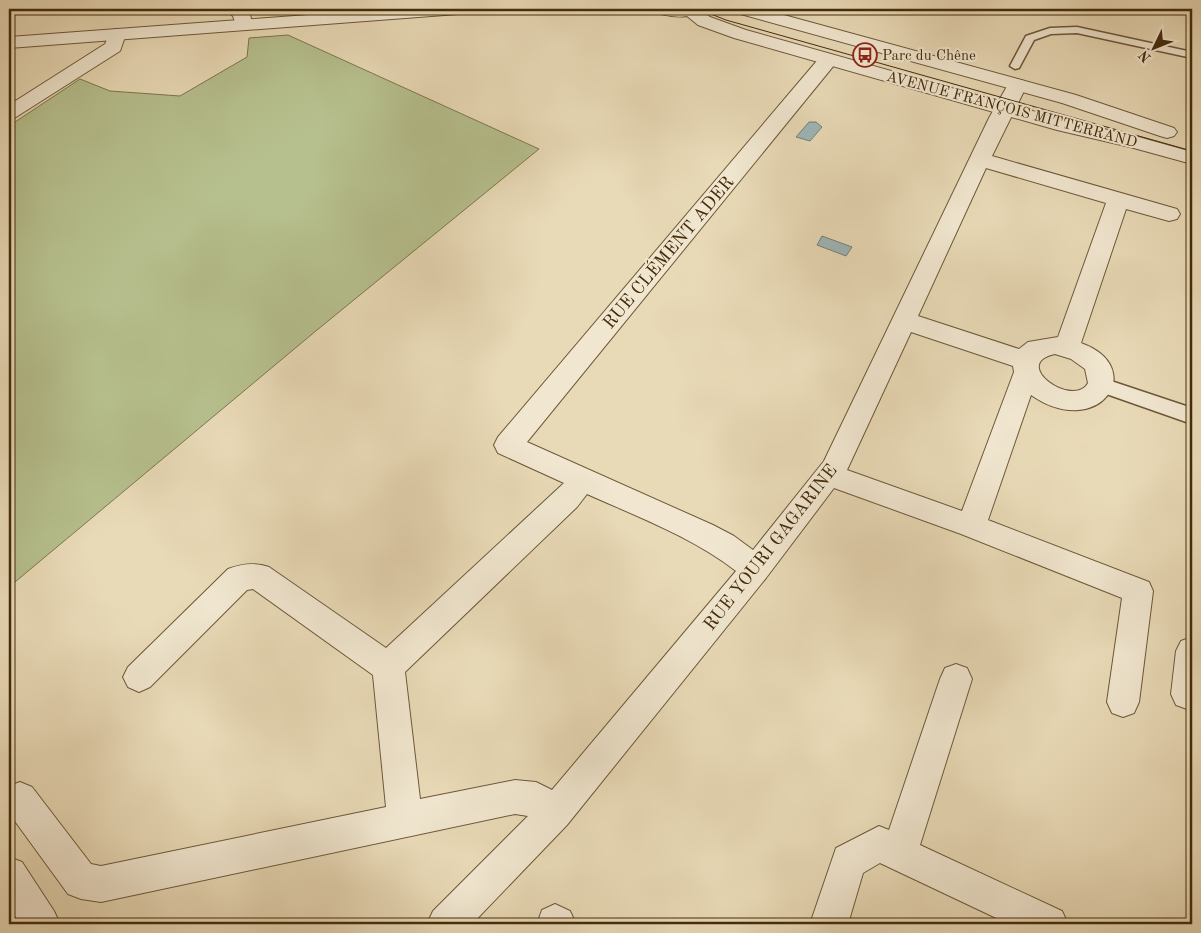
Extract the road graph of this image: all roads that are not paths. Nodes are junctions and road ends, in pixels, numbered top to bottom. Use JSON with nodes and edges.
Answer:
{"nodes":[{"id":1,"x":458,"y":9,"type":"edge"},
{"id":2,"x":662,"y":9,"type":"edge"},
{"id":3,"x":742,"y":9,"type":"edge"},
{"id":4,"x":697,"y":10,"type":"edge"},
{"id":5,"x":238,"y":16,"type":"edge"},
{"id":6,"x":117,"y":34,"type":"junction"},
{"id":7,"x":9,"y":44,"type":"edge"},
{"id":8,"x":1192,"y":55,"type":"edge"},
{"id":9,"x":828,"y":60,"type":"junction"},
{"id":10,"x":1012,"y":87,"type":"junction"},
{"id":11,"x":9,"y":113,"type":"edge"},
{"id":12,"x":1192,"y":139,"type":"edge"},
{"id":13,"x":1192,"y":158,"type":"edge"},
{"id":14,"x":980,"y":159,"type":"junction"},
{"id":15,"x":1118,"y":199,"type":"junction"},
{"id":16,"x":1170,"y":214,"type":"dead end"},
{"id":17,"x":903,"y":320,"type":"junction"},
{"id":18,"x":1067,"y":347,"type":"junction"},
{"id":19,"x":1026,"y":367,"type":"junction"},
{"id":20,"x":1102,"y":385,"type":"junction"},
{"id":21,"x":1192,"y":416,"type":"edge"},
{"id":22,"x":829,"y":475,"type":"junction"},
{"id":23,"x":583,"y":479,"type":"junction"},
{"id":24,"x":970,"y":526,"type":"junction"},
{"id":25,"x":756,"y":568,"type":"junction"},
{"id":26,"x":1192,"y":651,"type":"edge"},
{"id":27,"x":388,"y":667,"type":"junction"},
{"id":28,"x":139,"y":677,"type":"dead end"},
{"id":29,"x":956,"y":679,"type":"dead end"},
{"id":30,"x":1188,"y":694,"type":"dead end"},
{"id":31,"x":1123,"y":702,"type":"dead end"},
{"id":32,"x":20,"y":799,"type":"dead end"},
{"id":33,"x":555,"y":813,"type":"junction"},
{"id":34,"x":405,"y":819,"type":"junction"},
{"id":35,"x":899,"y":854,"type":"junction"},
{"id":36,"x":9,"y":875,"type":"edge"},
{"id":37,"x":41,"y":924,"type":"edge"},
{"id":38,"x":446,"y":924,"type":"edge"},
{"id":39,"x":829,"y":924,"type":"edge"},
{"id":40,"x":1049,"y":924,"type":"edge"}],
"edges":[{"from":1,"to":5,"type":"street"},
{"from":2,"to":4,"type":"street"},
{"from":3,"to":10,"type":"street","name":"AVENUE FRANÇOIS MITTERRAND"},
{"from":4,"to":9,"type":"street","name":"AVENUE FRANÇOIS MITTERRAND"},
{"from":5,"to":6,"type":"street"},
{"from":6,"to":7,"type":"street"},
{"from":6,"to":11,"type":"street"},
{"from":8,"to":10,"type":"lane"},
{"from":9,"to":10,"type":"street","name":"AVENUE FRANÇOIS MITTERRAND"},
{"from":9,"to":23,"type":"street","name":"RUE CLÉMENT ADER"},
{"from":10,"to":12,"type":"street","name":"AVENUE FRANÇOIS MITTERRAND"},
{"from":10,"to":13,"type":"street","name":"AVENUE FRANÇOIS MITTERRAND"},
{"from":10,"to":14,"type":"street","name":"RUE YOURI GAGARINE"},
{"from":14,"to":15,"type":"street"},
{"from":14,"to":17,"type":"street","name":"RUE YOURI GAGARINE"},
{"from":15,"to":16,"type":"street"},
{"from":15,"to":18,"type":"street"},
{"from":17,"to":19,"type":"street"},
{"from":17,"to":22,"type":"street","name":"RUE YOURI GAGARINE"},
{"from":18,"to":19,"type":"street"},
{"from":18,"to":20,"type":"street"},
{"from":19,"to":20,"type":"street"},
{"from":19,"to":24,"type":"street"},
{"from":20,"to":21,"type":"street"},
{"from":22,"to":24,"type":"street"},
{"from":22,"to":25,"type":"street","name":"RUE YOURI GAGARINE"},
{"from":23,"to":25,"type":"street"},
{"from":23,"to":27,"type":"street"},
{"from":24,"to":31,"type":"street"},
{"from":25,"to":33,"type":"street","name":"RUE YOURI GAGARINE"},
{"from":26,"to":30,"type":"street"},
{"from":27,"to":28,"type":"street"},
{"from":27,"to":34,"type":"street"},
{"from":29,"to":35,"type":"street"},
{"from":32,"to":34,"type":"street"},
{"from":33,"to":34,"type":"street"},
{"from":33,"to":38,"type":"street","name":"RUE YOURI GAGARINE"},
{"from":35,"to":39,"type":"street"},
{"from":35,"to":40,"type":"street"},
{"from":36,"to":37,"type":"street"}]}
